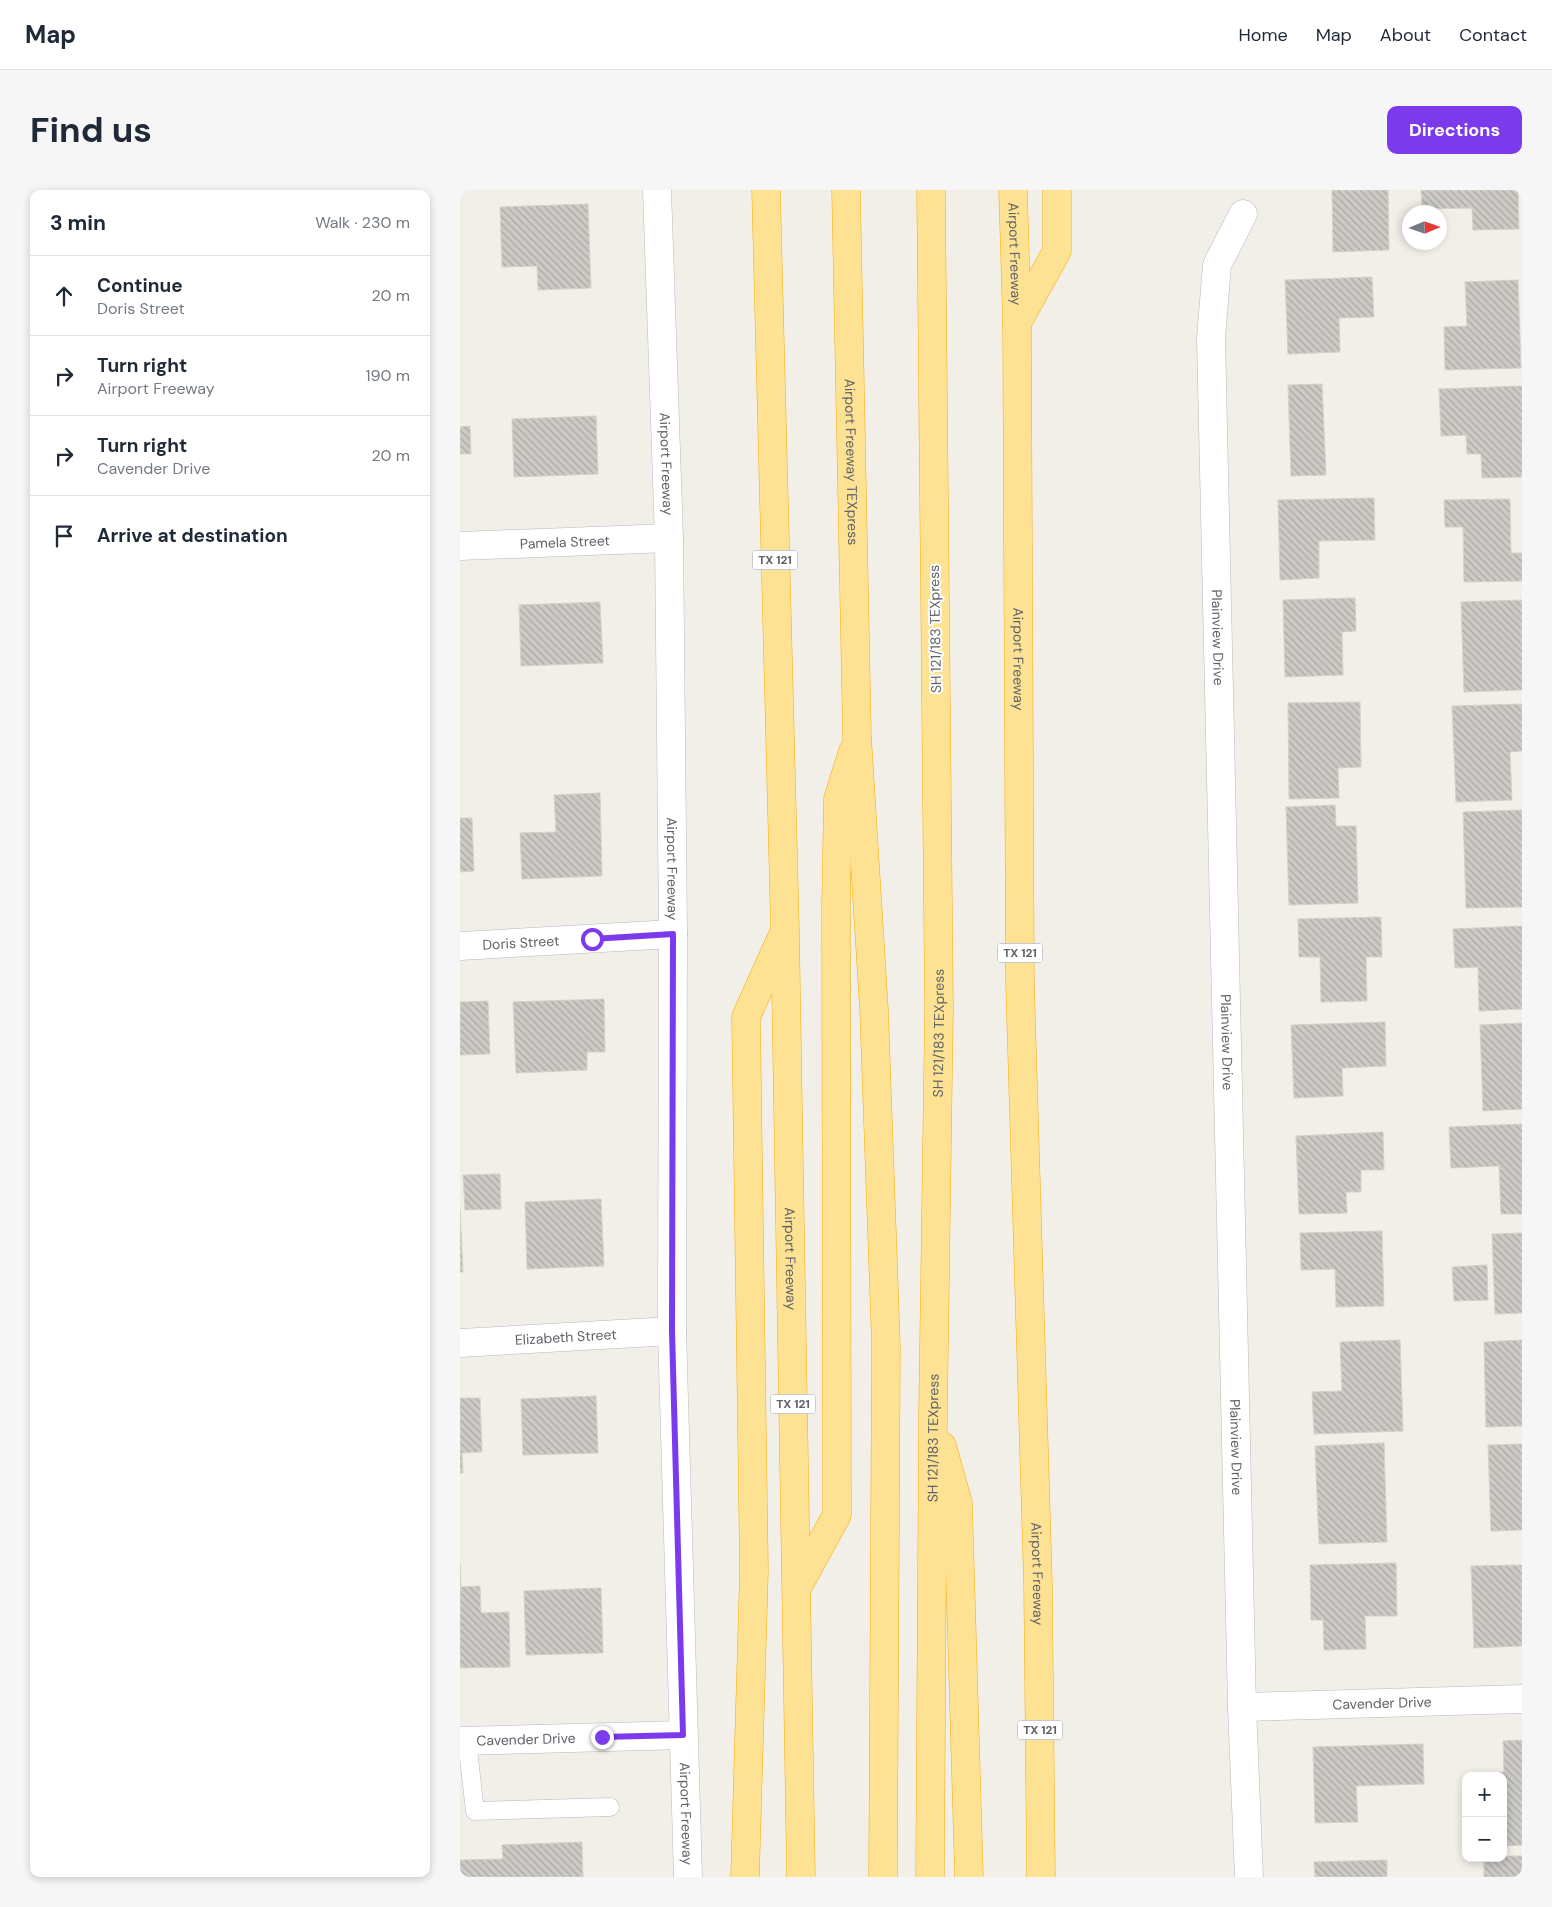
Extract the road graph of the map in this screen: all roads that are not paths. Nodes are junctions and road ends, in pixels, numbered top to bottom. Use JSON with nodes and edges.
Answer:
{"nodes":[{"id":1,"x":657,"y":190,"type":"edge"},
{"id":2,"x":766,"y":190,"type":"edge"},
{"id":3,"x":846,"y":190,"type":"edge"},
{"id":4,"x":931,"y":190,"type":"edge"},
{"id":5,"x":1013,"y":190,"type":"edge"},
{"id":6,"x":1058,"y":190,"type":"edge"},
{"id":7,"x":1243,"y":214,"type":"dead end"},
{"id":8,"x":1017,"y":323,"type":"junction"},
{"id":9,"x":669,"y":538,"type":"junction"},
{"id":10,"x":460,"y":546,"type":"edge"},
{"id":11,"x":858,"y":736,"type":"junction"},
{"id":12,"x":785,"y":930,"type":"junction"},
{"id":13,"x":673,"y":934,"type":"junction"},
{"id":14,"x":460,"y":946,"type":"edge"},
{"id":15,"x":672,"y":1331,"type":"junction"},
{"id":16,"x":460,"y":1344,"type":"edge"},
{"id":17,"x":933,"y":1414,"type":"junction"},
{"id":18,"x":797,"y":1589,"type":"junction"},
{"id":19,"x":1522,"y":1699,"type":"edge"},
{"id":20,"x":1242,"y":1707,"type":"junction"},
{"id":21,"x":683,"y":1735,"type":"junction"},
{"id":22,"x":464,"y":1741,"type":"edge"},
{"id":23,"x":610,"y":1807,"type":"dead end"},
{"id":24,"x":688,"y":1877,"type":"edge"},
{"id":25,"x":745,"y":1877,"type":"edge"},
{"id":26,"x":801,"y":1877,"type":"edge"},
{"id":27,"x":883,"y":1877,"type":"edge"},
{"id":28,"x":930,"y":1877,"type":"edge"},
{"id":29,"x":968,"y":1877,"type":"edge"},
{"id":30,"x":1041,"y":1877,"type":"edge"},
{"id":31,"x":1249,"y":1877,"type":"edge"}],
"edges":[{"from":1,"to":9,"type":"street","name":"Airport Freeway"},
{"from":2,"to":12,"type":"highway","name":"Airport Freeway","number":"TX 121"},
{"from":3,"to":11,"type":"highway","name":"Airport Freeway TEXpress"},
{"from":4,"to":17,"type":"highway","name":"SH 121/183 TEXpress"},
{"from":5,"to":8,"type":"highway","name":"Airport Freeway","number":"TX 121"},
{"from":6,"to":8,"type":"highway"},
{"from":7,"to":20,"type":"street","name":"Plainview Drive"},
{"from":8,"to":30,"type":"highway","name":"Airport Freeway","number":"TX 121"},
{"from":9,"to":10,"type":"street","name":"Pamela Street"},
{"from":9,"to":13,"type":"street","name":"Airport Freeway"},
{"from":11,"to":18,"type":"highway"},
{"from":11,"to":27,"type":"highway"},
{"from":12,"to":18,"type":"highway","name":"Airport Freeway","number":"TX 121"},
{"from":12,"to":25,"type":"highway"},
{"from":13,"to":14,"type":"street","name":"Doris Street"},
{"from":13,"to":15,"type":"street","name":"Airport Freeway"},
{"from":15,"to":16,"type":"street","name":"Elizabeth Street"},
{"from":15,"to":21,"type":"street","name":"Airport Freeway"},
{"from":17,"to":28,"type":"highway","name":"SH 121/183 TEXpress"},
{"from":17,"to":29,"type":"highway"},
{"from":18,"to":26,"type":"highway","name":"Airport Freeway","number":"TX 121"},
{"from":19,"to":20,"type":"street","name":"Cavender Drive"},
{"from":20,"to":31,"type":"street","name":"Plainview Drive"},
{"from":21,"to":22,"type":"street","name":"Cavender Drive"},
{"from":21,"to":24,"type":"street","name":"Airport Freeway"},
{"from":22,"to":23,"type":"lane"}]}
